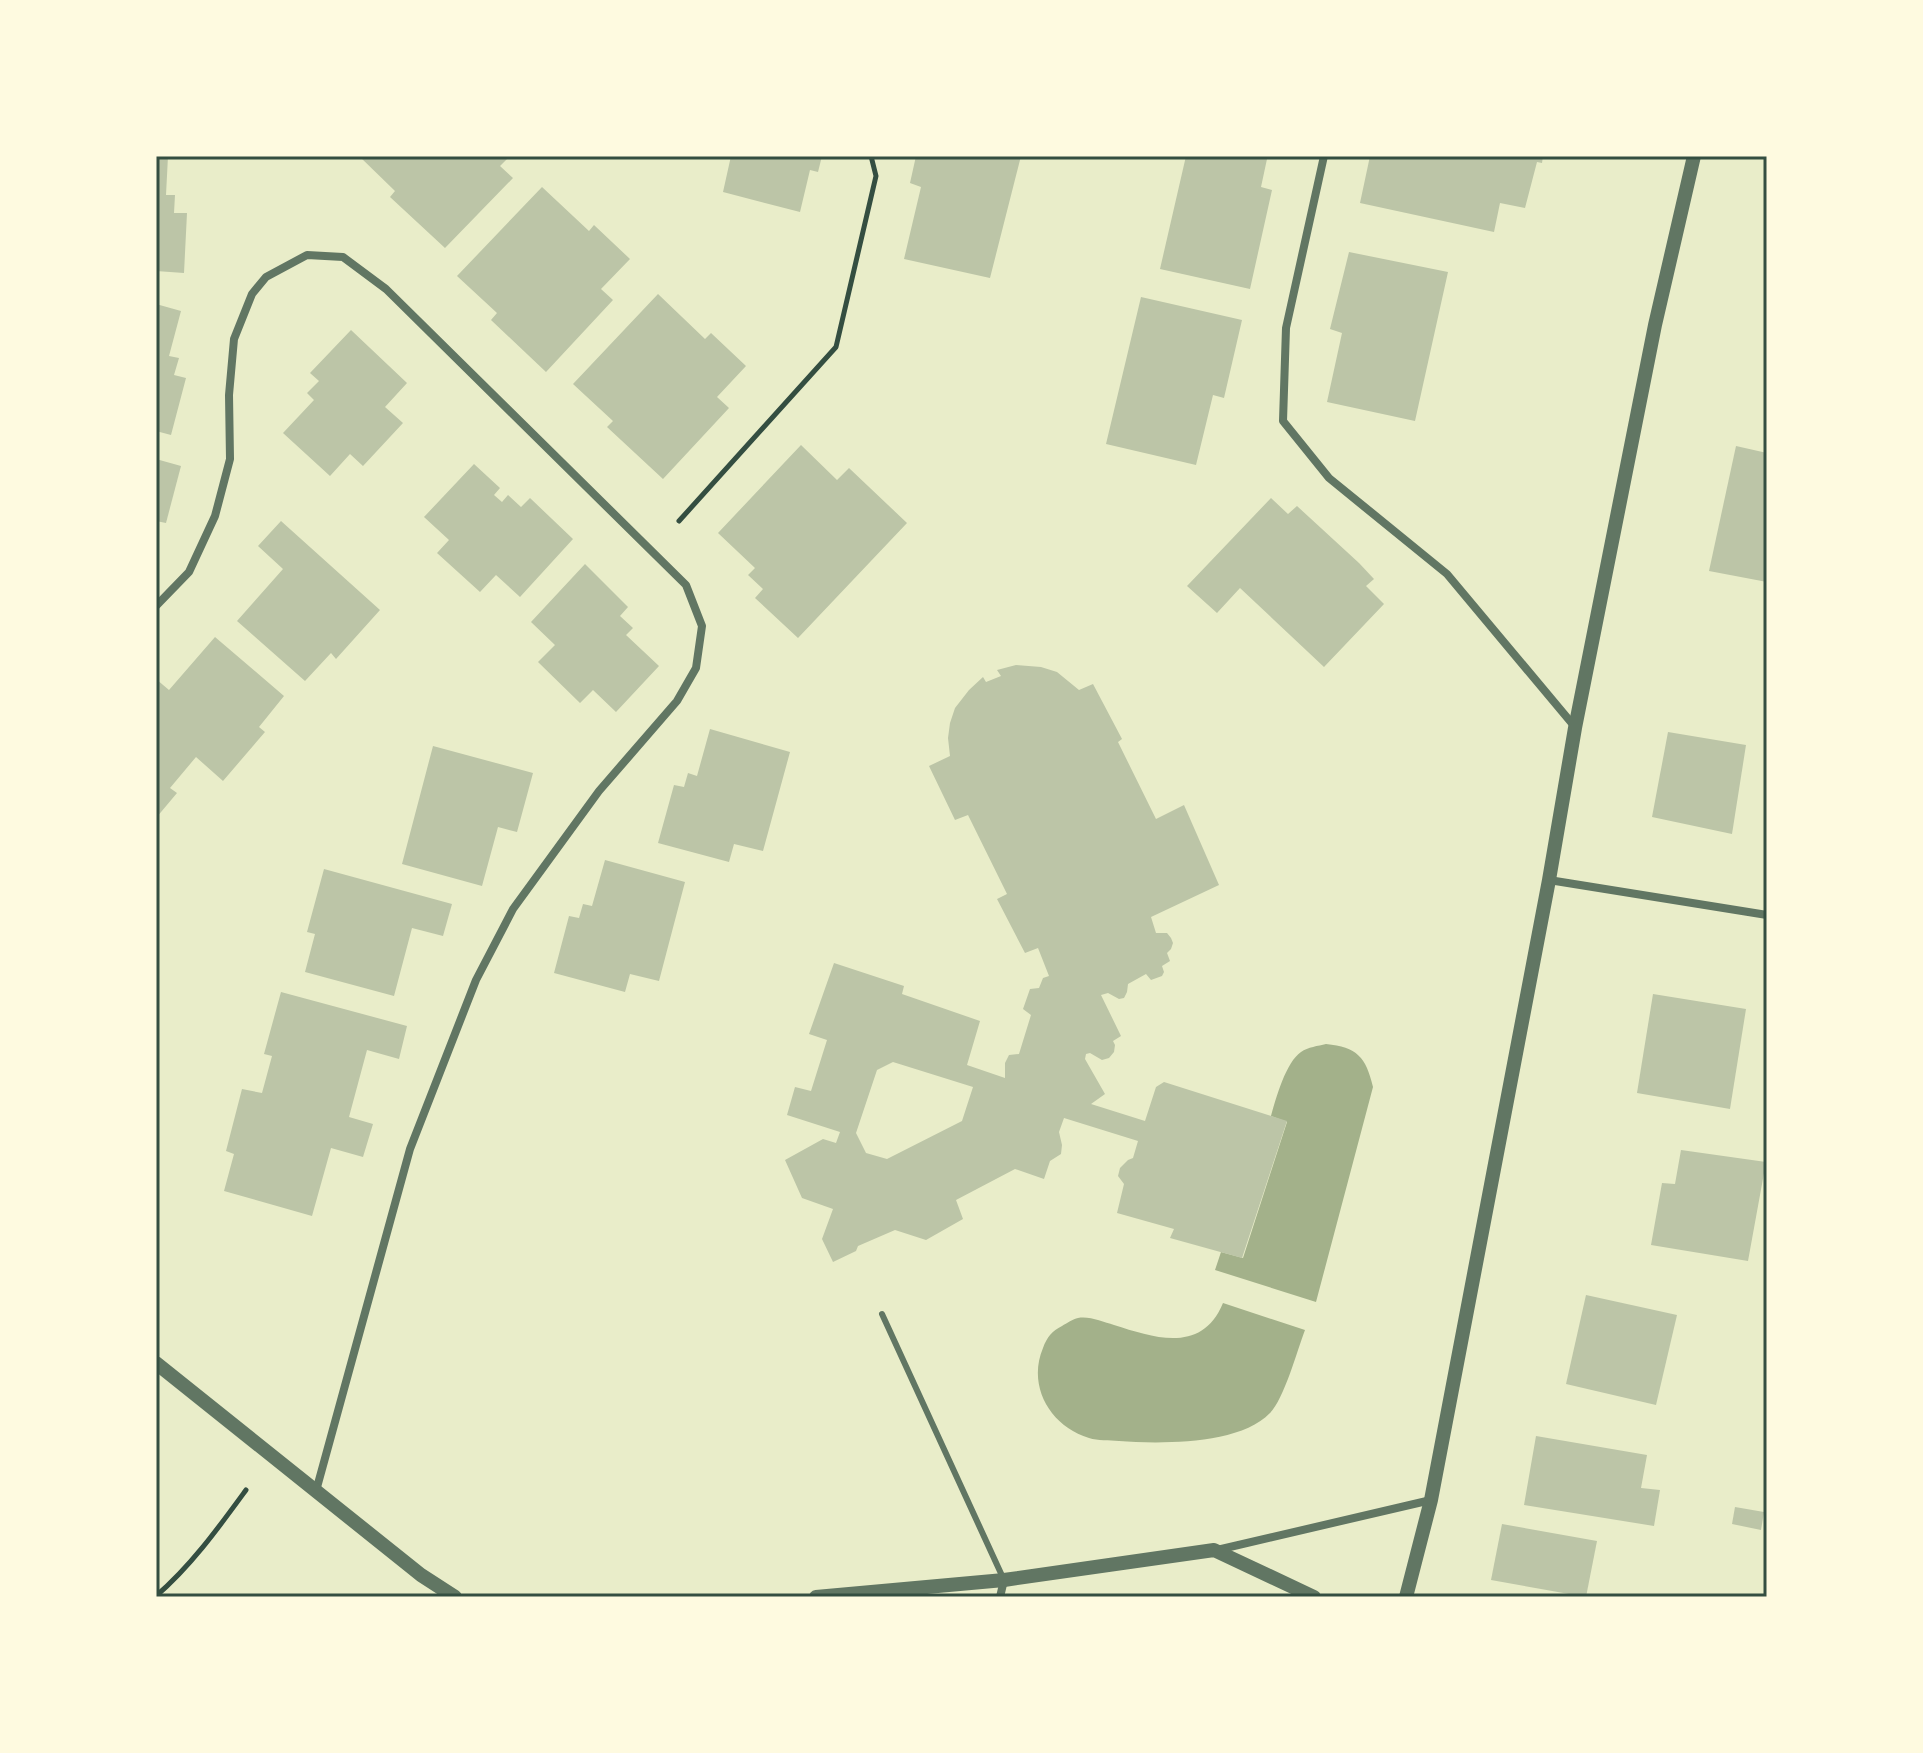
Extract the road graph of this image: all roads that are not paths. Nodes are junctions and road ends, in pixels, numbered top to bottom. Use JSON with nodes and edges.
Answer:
{"nodes":[{"id":1,"x":1324,"y":156,"type":"edge"},
{"id":2,"x":1694,"y":156,"type":"edge"},
{"id":3,"x":156,"y":606,"type":"edge"},
{"id":4,"x":1575,"y":728,"type":"junction"},
{"id":5,"x":1549,"y":880,"type":"junction"},
{"id":6,"x":1767,"y":915,"type":"edge"},
{"id":7,"x":882,"y":1314,"type":"dead end"},
{"id":8,"x":156,"y":1363,"type":"edge"},
{"id":9,"x":316,"y":1491,"type":"junction"},
{"id":10,"x":1431,"y":1500,"type":"junction"},
{"id":11,"x":1214,"y":1550,"type":"junction"},
{"id":12,"x":1004,"y":1580,"type":"junction"},
{"id":13,"x":455,"y":1597,"type":"edge"},
{"id":14,"x":816,"y":1597,"type":"edge"},
{"id":15,"x":1000,"y":1597,"type":"edge"},
{"id":16,"x":1314,"y":1597,"type":"edge"},
{"id":17,"x":1406,"y":1597,"type":"edge"}],
"edges":[{"from":1,"to":4,"type":"street"},
{"from":2,"to":4,"type":"street"},
{"from":3,"to":9,"type":"street"},
{"from":4,"to":5,"type":"street"},
{"from":5,"to":6,"type":"street"},
{"from":5,"to":10,"type":"street"},
{"from":7,"to":12,"type":"lane"},
{"from":8,"to":9,"type":"street"},
{"from":9,"to":13,"type":"street"},
{"from":10,"to":11,"type":"street"},
{"from":10,"to":17,"type":"street"},
{"from":11,"to":12,"type":"street"},
{"from":11,"to":16,"type":"street"},
{"from":12,"to":14,"type":"street"},
{"from":12,"to":15,"type":"street"}]}
